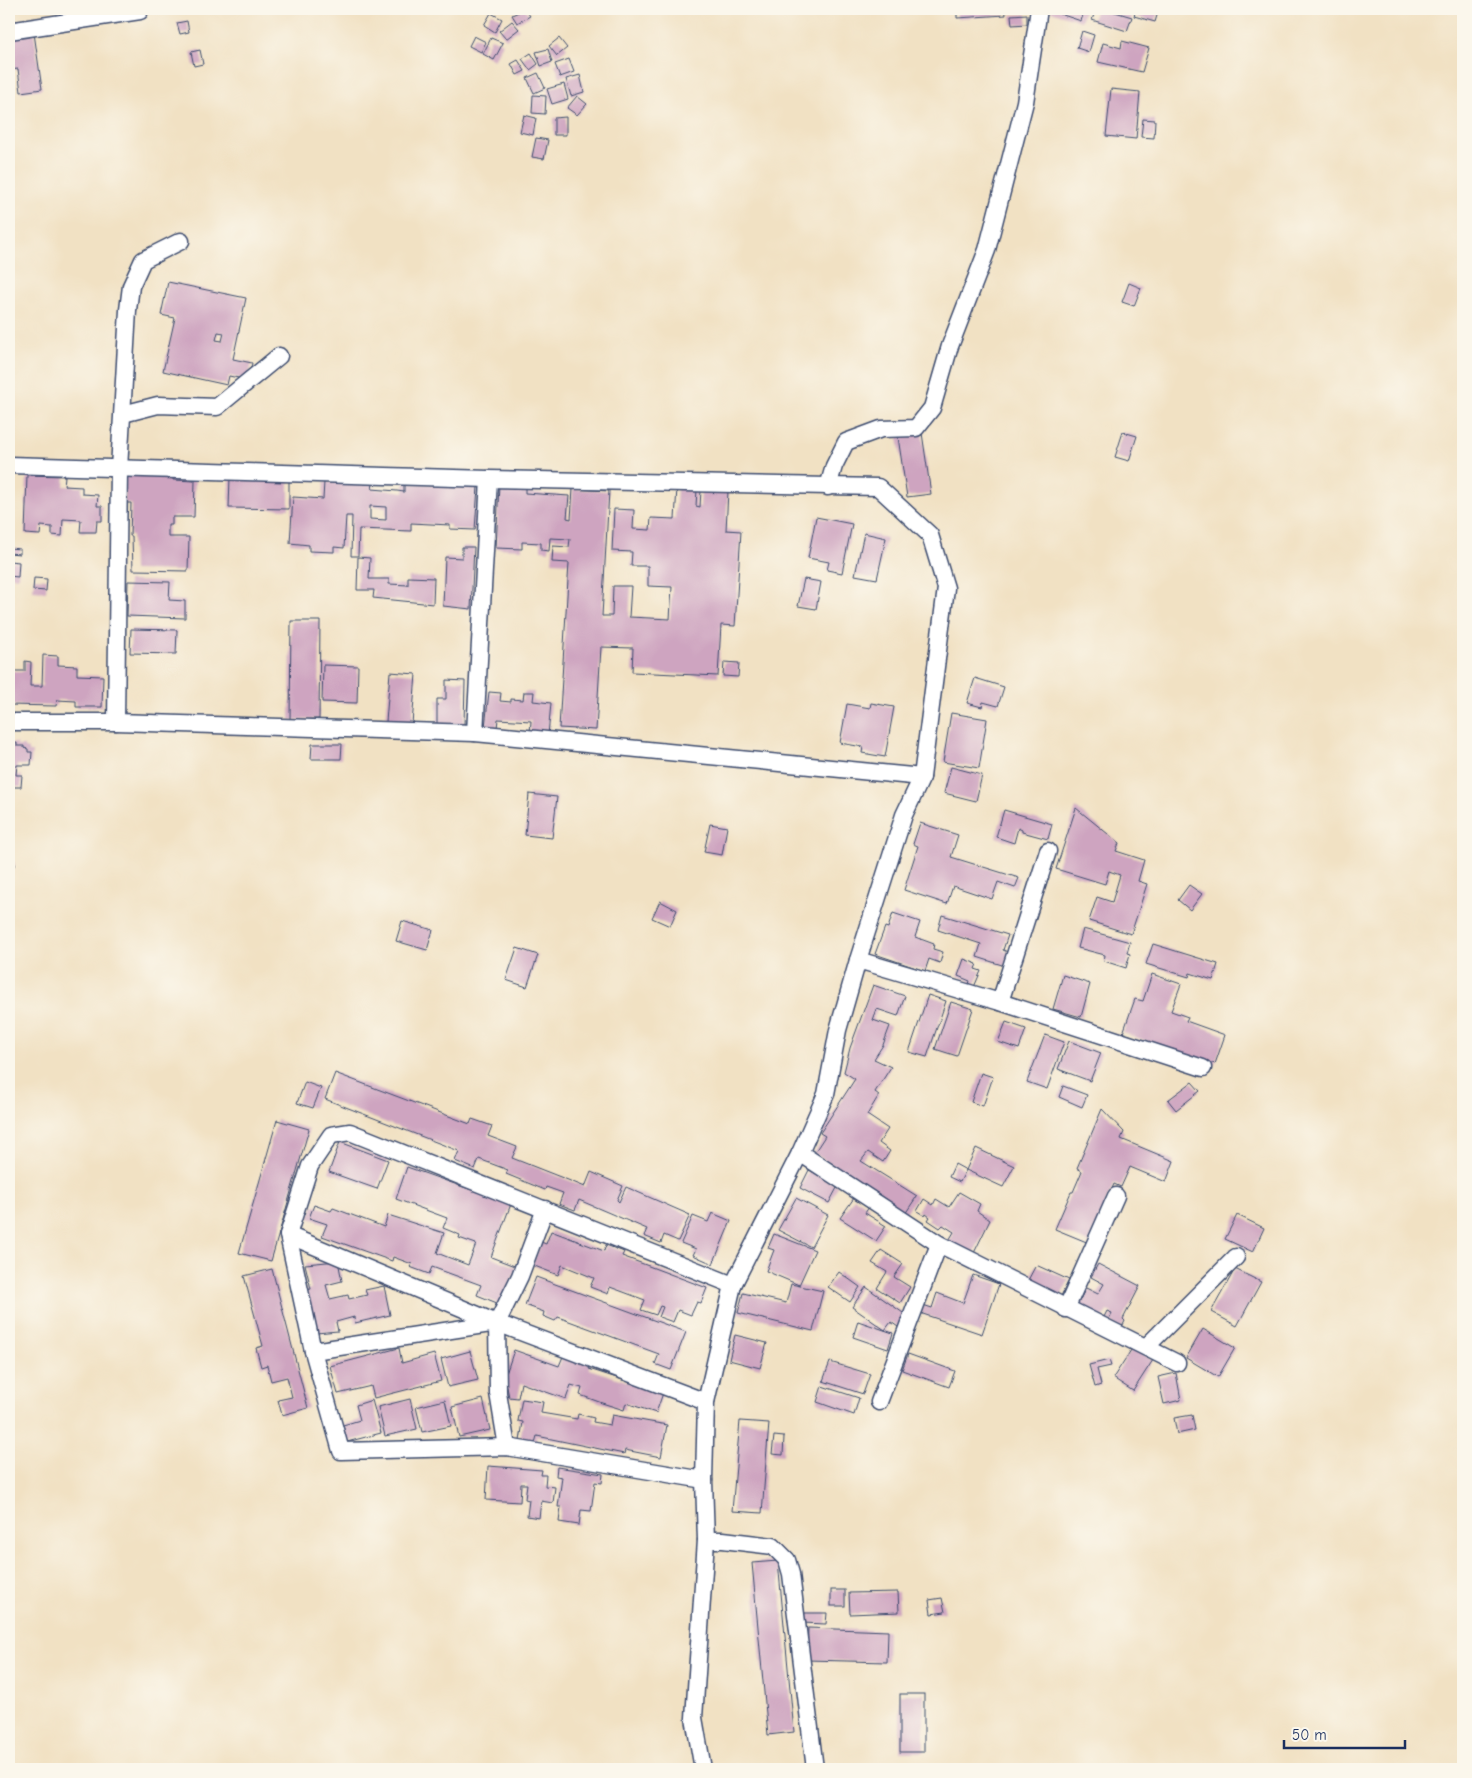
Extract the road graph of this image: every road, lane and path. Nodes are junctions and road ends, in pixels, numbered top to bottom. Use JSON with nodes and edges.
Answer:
{"nodes":[{"id":1,"x":1039,"y":9,"type":"edge"},
{"id":2,"x":140,"y":11,"type":"dead end"},
{"id":3,"x":9,"y":31,"type":"edge"},
{"id":4,"x":181,"y":241,"type":"dead end"},
{"id":5,"x":279,"y":356,"type":"dead end"},
{"id":6,"x":123,"y":414,"type":"junction"},
{"id":7,"x":9,"y":465,"type":"edge"},
{"id":8,"x":119,"y":469,"type":"junction"},
{"id":9,"x":489,"y":479,"type":"junction"},
{"id":10,"x":828,"y":487,"type":"junction"},
{"id":11,"x":9,"y":722,"type":"edge"},
{"id":12,"x":116,"y":722,"type":"junction"},
{"id":13,"x":475,"y":733,"type":"junction"},
{"id":14,"x":922,"y":777,"type":"junction"},
{"id":15,"x":1048,"y":851,"type":"dead end"},
{"id":16,"x":858,"y":960,"type":"junction"},
{"id":17,"x":1000,"y":1002,"type":"junction"},
{"id":18,"x":1203,"y":1068,"type":"dead end"},
{"id":19,"x":800,"y":1153,"type":"junction"},
{"id":20,"x":1116,"y":1196,"type":"dead end"},
{"id":21,"x":545,"y":1209,"type":"junction"},
{"id":22,"x":288,"y":1235,"type":"junction"},
{"id":23,"x":939,"y":1244,"type":"junction"},
{"id":24,"x":1236,"y":1257,"type":"dead end"},
{"id":25,"x":733,"y":1285,"type":"junction"},
{"id":26,"x":1066,"y":1309,"type":"junction"},
{"id":27,"x":497,"y":1323,"type":"junction"},
{"id":28,"x":1146,"y":1347,"type":"junction"},
{"id":29,"x":314,"y":1351,"type":"junction"},
{"id":30,"x":1177,"y":1363,"type":"dead end"},
{"id":31,"x":706,"y":1402,"type":"junction"},
{"id":32,"x":879,"y":1402,"type":"dead end"},
{"id":33,"x":507,"y":1447,"type":"junction"},
{"id":34,"x":704,"y":1480,"type":"junction"},
{"id":35,"x":706,"y":1540,"type":"junction"},
{"id":36,"x":703,"y":1769,"type":"edge"},
{"id":37,"x":815,"y":1769,"type":"edge"}],
"edges":[{"from":1,"to":10,"type":"street"},
{"from":2,"to":3,"type":"street"},
{"from":4,"to":6,"type":"street"},
{"from":5,"to":6,"type":"street"},
{"from":6,"to":8,"type":"street"},
{"from":7,"to":8,"type":"street"},
{"from":8,"to":9,"type":"street"},
{"from":8,"to":12,"type":"street"},
{"from":9,"to":10,"type":"street"},
{"from":9,"to":13,"type":"street"},
{"from":10,"to":14,"type":"street"},
{"from":11,"to":12,"type":"street"},
{"from":12,"to":13,"type":"street"},
{"from":13,"to":14,"type":"street"},
{"from":14,"to":16,"type":"street"},
{"from":15,"to":17,"type":"street"},
{"from":16,"to":17,"type":"street"},
{"from":16,"to":19,"type":"street"},
{"from":17,"to":18,"type":"street"},
{"from":19,"to":23,"type":"street"},
{"from":19,"to":25,"type":"street"},
{"from":20,"to":26,"type":"street"},
{"from":21,"to":22,"type":"street"},
{"from":21,"to":25,"type":"street"},
{"from":21,"to":27,"type":"street"},
{"from":22,"to":27,"type":"street"},
{"from":22,"to":29,"type":"street"},
{"from":23,"to":26,"type":"street"},
{"from":23,"to":32,"type":"street"},
{"from":24,"to":28,"type":"street"},
{"from":25,"to":31,"type":"street"},
{"from":26,"to":28,"type":"street"},
{"from":27,"to":29,"type":"street"},
{"from":27,"to":31,"type":"street"},
{"from":27,"to":33,"type":"street"},
{"from":28,"to":30,"type":"street"},
{"from":29,"to":33,"type":"street"},
{"from":31,"to":34,"type":"street"},
{"from":33,"to":34,"type":"street"},
{"from":34,"to":35,"type":"street"},
{"from":35,"to":36,"type":"street"},
{"from":35,"to":37,"type":"street"}]}
